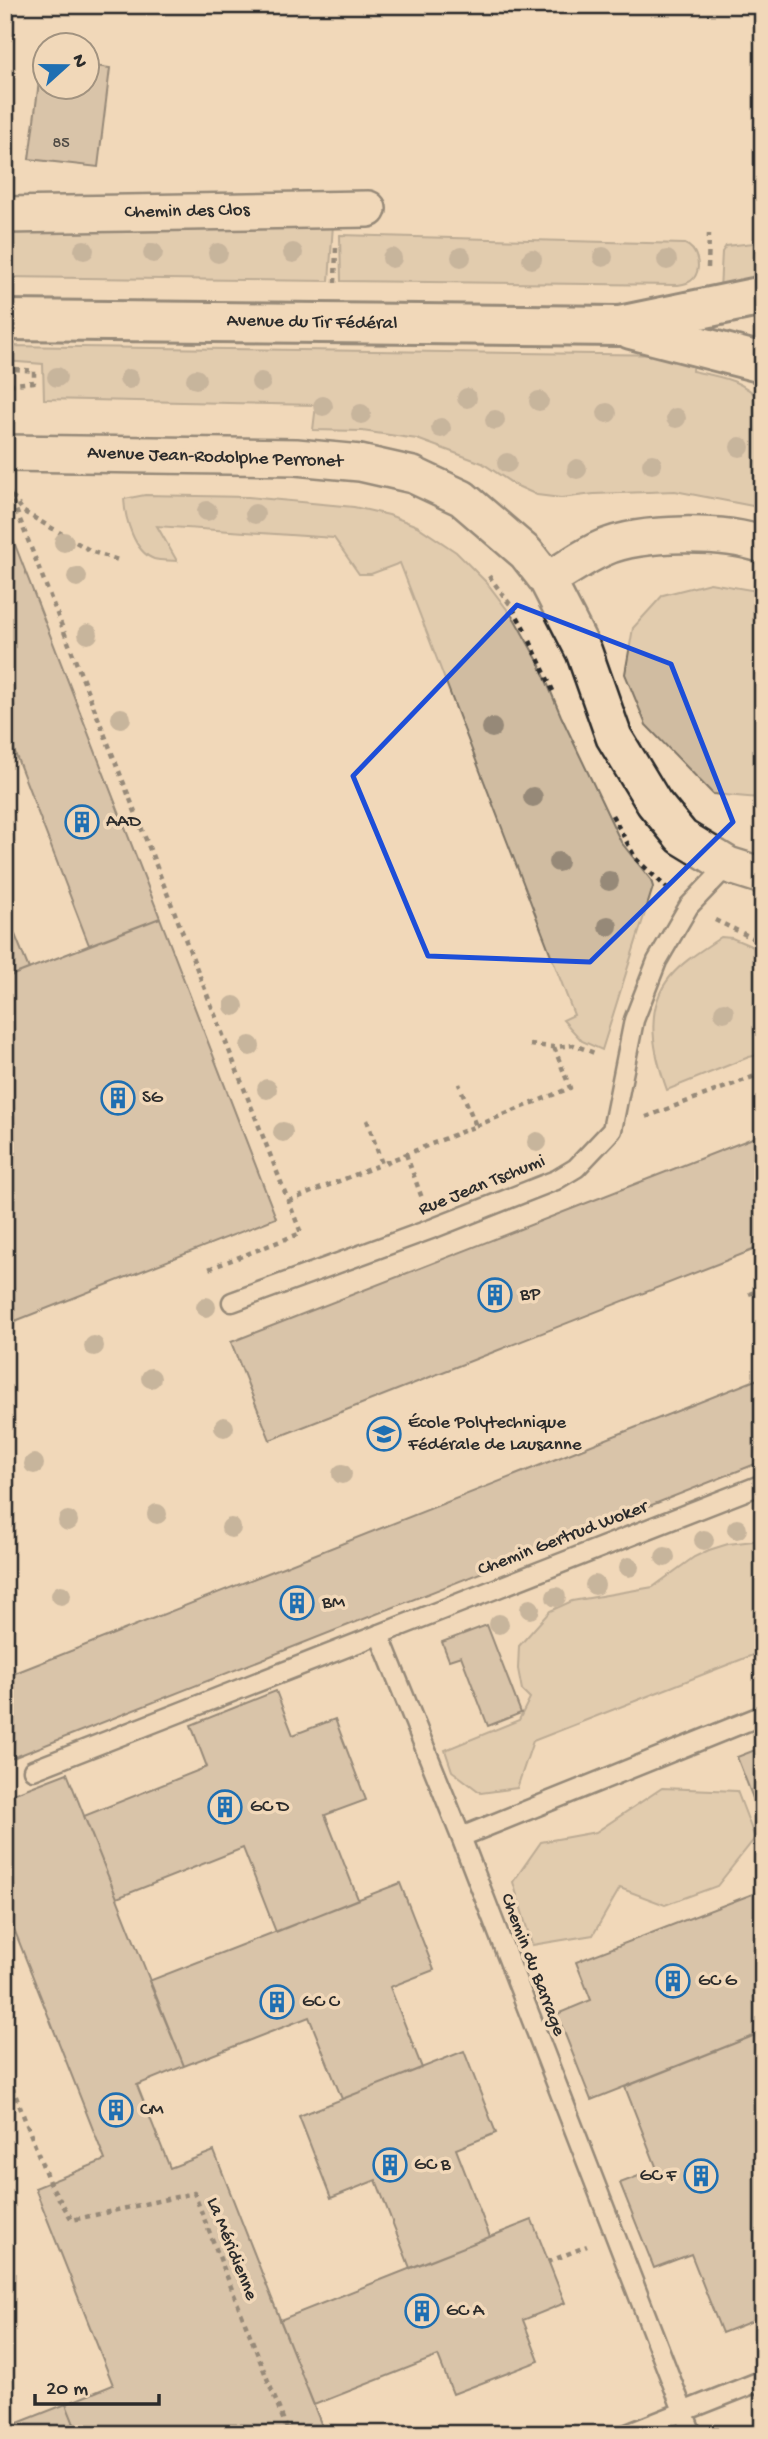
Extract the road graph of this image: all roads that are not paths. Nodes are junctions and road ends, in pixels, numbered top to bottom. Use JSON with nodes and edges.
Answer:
{"nodes":[{"id":1,"x":368,"y":209,"type":"dead end"},
{"id":2,"x":5,"y":215,"type":"edge"},
{"id":3,"x":763,"y":296,"type":"edge"},
{"id":4,"x":5,"y":320,"type":"edge"},
{"id":5,"x":619,"y":326,"type":"junction"},
{"id":6,"x":763,"y":363,"type":"edge"},
{"id":7,"x":5,"y":453,"type":"edge"},
{"id":8,"x":763,"y":545,"type":"edge"},
{"id":9,"x":547,"y":580,"type":"junction"},
{"id":10,"x":728,"y":864,"type":"junction"},
{"id":11,"x":763,"y":876,"type":"edge"},
{"id":12,"x":232,"y":1302,"type":"dead end"},
{"id":13,"x":763,"y":1484,"type":"edge"},
{"id":14,"x":379,"y":1634,"type":"junction"},
{"id":15,"x":763,"y":1715,"type":"edge"},
{"id":16,"x":33,"y":1770,"type":"dead end"},
{"id":17,"x":461,"y":1837,"type":"junction"},
{"id":18,"x":763,"y":2380,"type":"edge"},
{"id":19,"x":683,"y":2412,"type":"junction"},
{"id":20,"x":627,"y":2434,"type":"edge"},
{"id":21,"x":692,"y":2434,"type":"edge"}],
"edges":[{"from":1,"to":2,"type":"street","name":"Chemin des Clos"},
{"from":3,"to":5,"type":"main road","name":"Avenue du Tir Fédéral"},
{"from":4,"to":5,"type":"main road","name":"Avenue du Tir Fédéral"},
{"from":5,"to":6,"type":"main road","name":"Avenue du Tir Fédéral"},
{"from":7,"to":9,"type":"street","name":"Avenue Jean-Rodolphe Perronet"},
{"from":8,"to":9,"type":"street"},
{"from":9,"to":10,"type":"street","name":"Avenue Jean-Rodolphe Perronet"},
{"from":10,"to":11,"type":"street","name":"Avenue Jean-Rodolphe Perronet"},
{"from":10,"to":12,"type":"lane","name":"Rue Jean Tschumi"},
{"from":13,"to":14,"type":"lane","name":"Chemin Gertrud Woker"},
{"from":14,"to":16,"type":"lane","name":"Chemin Gertrud Woker"},
{"from":14,"to":17,"type":"lane"},
{"from":15,"to":17,"type":"lane"},
{"from":17,"to":19,"type":"lane","name":"Chemin du Barrage"},
{"from":18,"to":19,"type":"lane"},
{"from":19,"to":20,"type":"lane"},
{"from":19,"to":21,"type":"lane","name":"Chemin du Barrage"}]}
